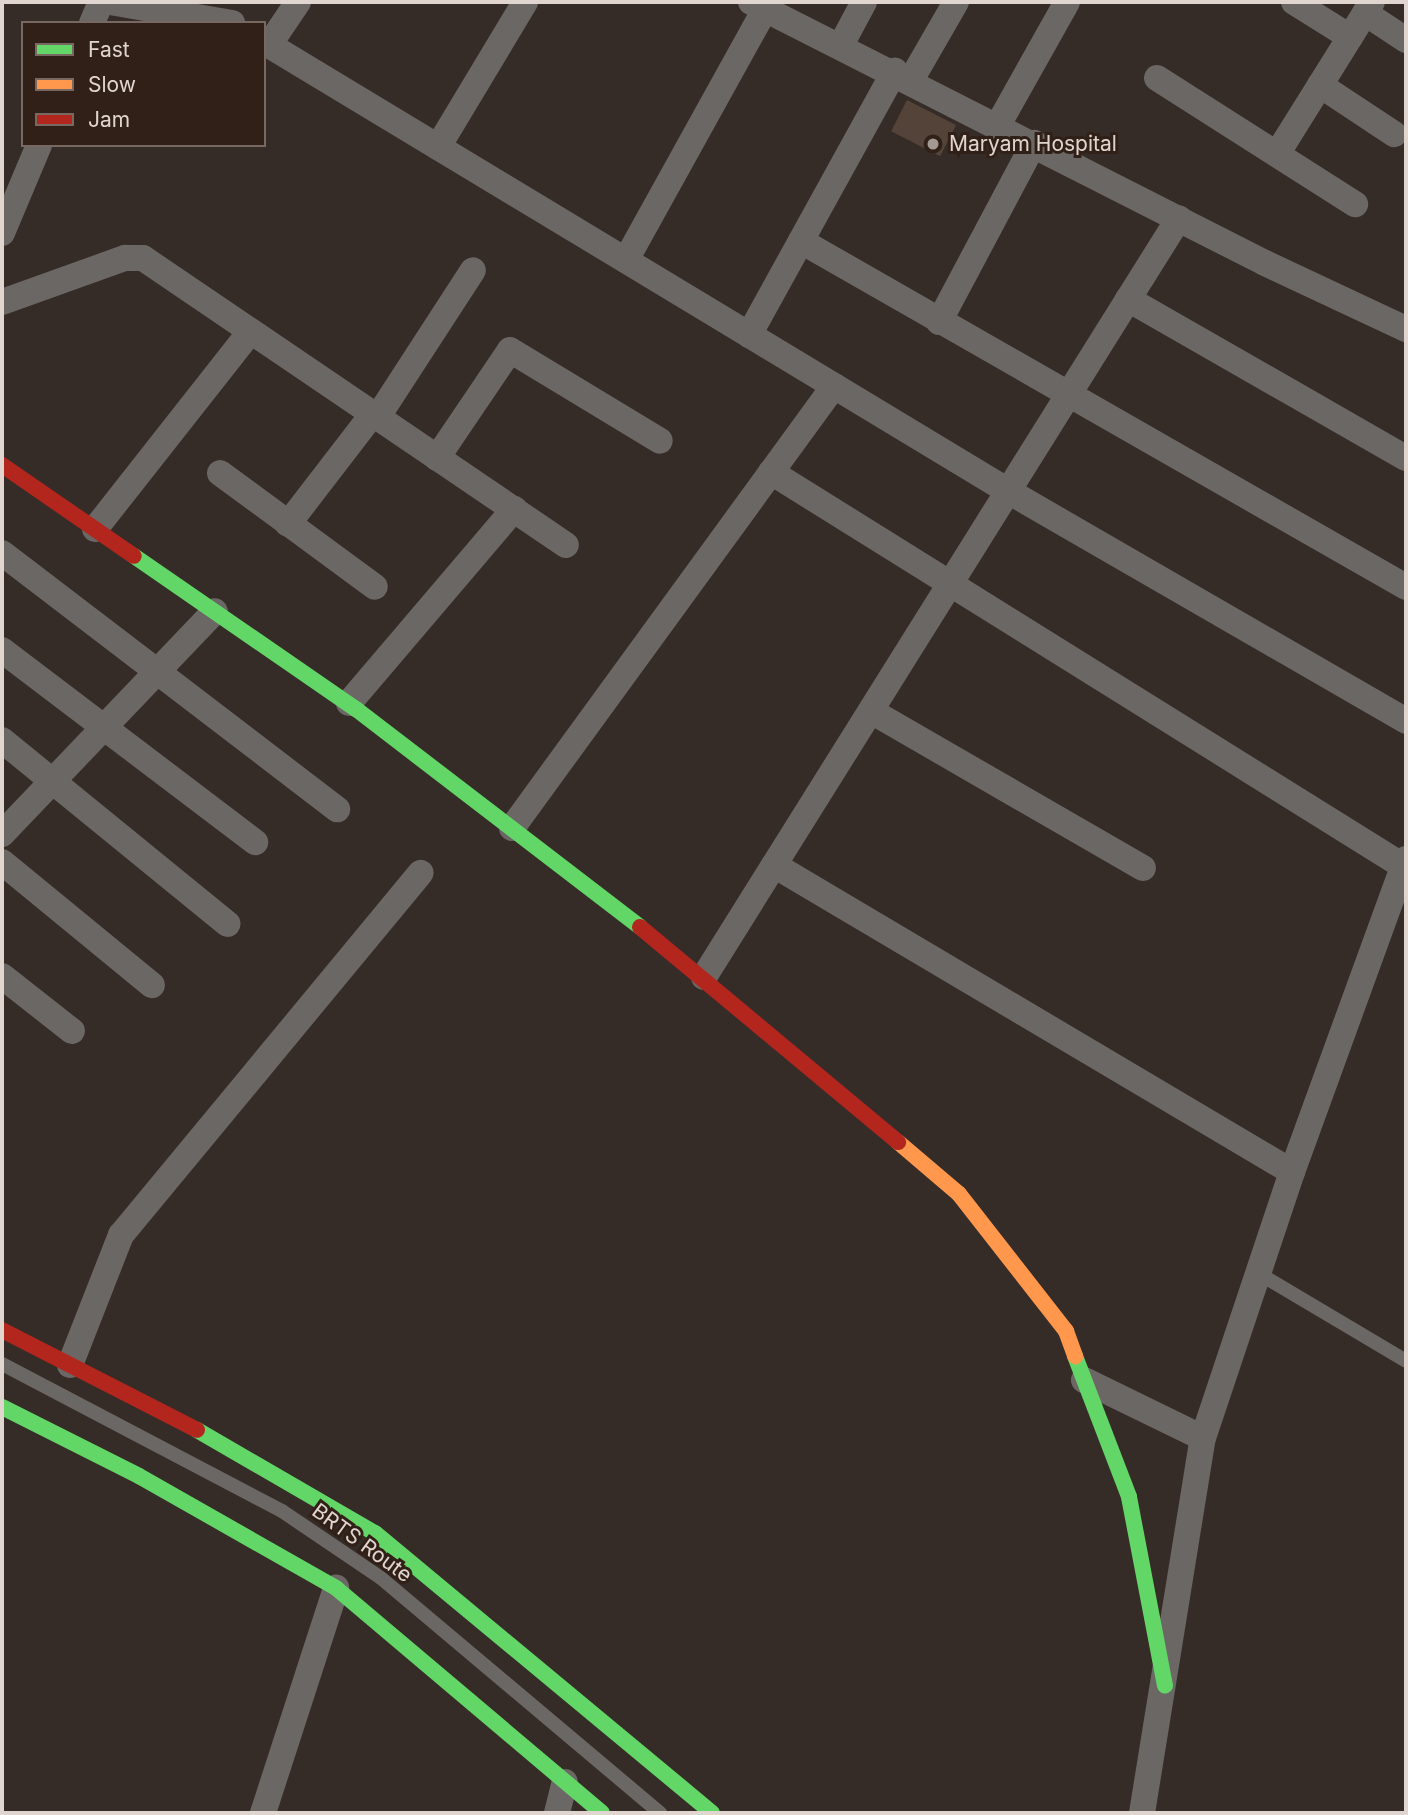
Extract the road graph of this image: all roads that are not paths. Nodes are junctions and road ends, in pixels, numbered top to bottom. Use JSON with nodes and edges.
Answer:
{"nodes":[{"id":1,"x":101,"y":2,"type":"edge"},
{"id":2,"x":110,"y":2,"type":"edge"},
{"id":3,"x":298,"y":2,"type":"edge"},
{"id":4,"x":524,"y":2,"type":"edge"},
{"id":5,"x":864,"y":2,"type":"edge"},
{"id":6,"x":956,"y":2,"type":"edge"},
{"id":7,"x":1067,"y":2,"type":"edge"},
{"id":8,"x":1294,"y":2,"type":"edge"},
{"id":9,"x":762,"y":4,"type":"edge"},
{"id":10,"x":1368,"y":7,"type":"edge"},
{"id":11,"x":93,"y":21,"type":"edge"},
{"id":12,"x":220,"y":21,"type":"edge"},
{"id":13,"x":1350,"y":37,"type":"junction"},
{"id":14,"x":1406,"y":40,"type":"edge"},
{"id":15,"x":267,"y":43,"type":"edge"},
{"id":16,"x":841,"y":45,"type":"junction"},
{"id":17,"x":903,"y":76,"type":"junction"},
{"id":18,"x":1157,"y":78,"type":"dead end"},
{"id":19,"x":1320,"y":85,"type":"junction"},
{"id":20,"x":998,"y":125,"type":"junction"},
{"id":21,"x":1395,"y":134,"type":"dead end"},
{"id":22,"x":1034,"y":143,"type":"junction"},
{"id":23,"x":38,"y":147,"type":"edge"},
{"id":24,"x":438,"y":147,"type":"junction"},
{"id":25,"x":1277,"y":154,"type":"junction"},
{"id":26,"x":1354,"y":204,"type":"dead end"},
{"id":27,"x":1179,"y":218,"type":"junction"},
{"id":28,"x":2,"y":233,"type":"edge"},
{"id":29,"x":801,"y":241,"type":"junction"},
{"id":30,"x":626,"y":260,"type":"junction"},
{"id":31,"x":473,"y":270,"type":"dead end"},
{"id":32,"x":1128,"y":299,"type":"junction"},
{"id":33,"x":2,"y":302,"type":"edge"},
{"id":34,"x":939,"y":322,"type":"junction"},
{"id":35,"x":1406,"y":329,"type":"edge"},
{"id":36,"x":249,"y":333,"type":"junction"},
{"id":37,"x":750,"y":335,"type":"junction"},
{"id":38,"x":834,"y":386,"type":"junction"},
{"id":39,"x":1067,"y":397,"type":"junction"},
{"id":40,"x":375,"y":416,"type":"junction"},
{"id":41,"x":660,"y":441,"type":"dead end"},
{"id":42,"x":437,"y":458,"type":"junction"},
{"id":43,"x":1406,"y":458,"type":"edge"},
{"id":44,"x":2,"y":465,"type":"edge"},
{"id":45,"x":771,"y":472,"type":"junction"},
{"id":46,"x":220,"y":473,"type":"dead end"},
{"id":47,"x":1008,"y":491,"type":"junction"},
{"id":48,"x":514,"y":509,"type":"junction"},
{"id":49,"x":288,"y":524,"type":"junction"},
{"id":50,"x":94,"y":529,"type":"junction"},
{"id":51,"x":566,"y":545,"type":"dead end"},
{"id":52,"x":2,"y":553,"type":"edge"},
{"id":53,"x":375,"y":587,"type":"dead end"},
{"id":54,"x":948,"y":587,"type":"junction"},
{"id":55,"x":1406,"y":587,"type":"edge"},
{"id":56,"x":215,"y":611,"type":"junction"},
{"id":57,"x":2,"y":650,"type":"edge"},
{"id":58,"x":158,"y":671,"type":"junction"},
{"id":59,"x":349,"y":704,"type":"junction"},
{"id":60,"x":871,"y":711,"type":"junction"},
{"id":61,"x":1406,"y":721,"type":"edge"},
{"id":62,"x":106,"y":725,"type":"junction"},
{"id":63,"x":2,"y":740,"type":"edge"},
{"id":64,"x":51,"y":783,"type":"junction"},
{"id":65,"x":337,"y":809,"type":"dead end"},
{"id":66,"x":512,"y":828,"type":"junction"},
{"id":67,"x":2,"y":834,"type":"edge"},
{"id":68,"x":255,"y":842,"type":"dead end"},
{"id":69,"x":2,"y":862,"type":"edge"},
{"id":70,"x":1405,"y":862,"type":"edge"},
{"id":71,"x":774,"y":865,"type":"junction"},
{"id":72,"x":1143,"y":868,"type":"dead end"},
{"id":73,"x":420,"y":873,"type":"dead end"},
{"id":74,"x":228,"y":924,"type":"dead end"},
{"id":75,"x":2,"y":976,"type":"edge"},
{"id":76,"x":704,"y":977,"type":"junction"},
{"id":77,"x":152,"y":985,"type":"dead end"},
{"id":78,"x":72,"y":1031,"type":"dead end"},
{"id":79,"x":1292,"y":1172,"type":"junction"},
{"id":80,"x":1258,"y":1273,"type":"junction"},
{"id":81,"x":2,"y":1330,"type":"edge"},
{"id":82,"x":1406,"y":1361,"type":"edge"},
{"id":83,"x":2,"y":1364,"type":"edge"},
{"id":84,"x":70,"y":1365,"type":"junction"},
{"id":85,"x":1084,"y":1380,"type":"junction"},
{"id":86,"x":2,"y":1407,"type":"edge"},
{"id":87,"x":1203,"y":1438,"type":"junction"},
{"id":88,"x":336,"y":1588,"type":"junction"},
{"id":89,"x":1166,"y":1686,"type":"junction"},
{"id":90,"x":565,"y":1782,"type":"junction"},
{"id":91,"x":263,"y":1813,"type":"edge"},
{"id":92,"x":557,"y":1813,"type":"edge"},
{"id":93,"x":602,"y":1813,"type":"edge"},
{"id":94,"x":660,"y":1813,"type":"edge"},
{"id":95,"x":712,"y":1813,"type":"edge"},
{"id":96,"x":1142,"y":1813,"type":"edge"}],
"edges":[{"from":1,"to":11,"type":"street"},
{"from":2,"to":12,"type":"street"},
{"from":3,"to":15,"type":"street"},
{"from":4,"to":24,"type":"street"},
{"from":5,"to":16,"type":"street"},
{"from":6,"to":17,"type":"street"},
{"from":7,"to":20,"type":"street"},
{"from":8,"to":13,"type":"street"},
{"from":9,"to":16,"type":"street"},
{"from":9,"to":30,"type":"street"},
{"from":10,"to":13,"type":"street"},
{"from":10,"to":14,"type":"street"},
{"from":13,"to":19,"type":"street"},
{"from":15,"to":24,"type":"street"},
{"from":16,"to":17,"type":"street"},
{"from":17,"to":20,"type":"street"},
{"from":17,"to":29,"type":"street"},
{"from":18,"to":25,"type":"street"},
{"from":19,"to":21,"type":"street"},
{"from":19,"to":25,"type":"street"},
{"from":20,"to":22,"type":"street"},
{"from":22,"to":27,"type":"street"},
{"from":22,"to":34,"type":"street"},
{"from":23,"to":28,"type":"street"},
{"from":24,"to":30,"type":"street"},
{"from":25,"to":26,"type":"street"},
{"from":27,"to":32,"type":"street"},
{"from":27,"to":35,"type":"street"},
{"from":29,"to":34,"type":"street"},
{"from":29,"to":37,"type":"street"},
{"from":30,"to":37,"type":"street"},
{"from":31,"to":40,"type":"street"},
{"from":32,"to":39,"type":"street"},
{"from":32,"to":43,"type":"street"},
{"from":33,"to":36,"type":"street"},
{"from":34,"to":39,"type":"street"},
{"from":36,"to":40,"type":"street"},
{"from":36,"to":50,"type":"street"},
{"from":37,"to":38,"type":"street"},
{"from":38,"to":45,"type":"street"},
{"from":38,"to":47,"type":"street"},
{"from":39,"to":47,"type":"street"},
{"from":39,"to":55,"type":"street"},
{"from":40,"to":42,"type":"street"},
{"from":40,"to":49,"type":"street"},
{"from":41,"to":42,"type":"street"},
{"from":42,"to":48,"type":"street"},
{"from":44,"to":50,"type":"street"},
{"from":45,"to":54,"type":"street"},
{"from":45,"to":66,"type":"street"},
{"from":46,"to":49,"type":"street"},
{"from":47,"to":54,"type":"street"},
{"from":47,"to":61,"type":"street"},
{"from":48,"to":51,"type":"street"},
{"from":48,"to":59,"type":"street"},
{"from":49,"to":53,"type":"street"},
{"from":50,"to":56,"type":"street"},
{"from":52,"to":58,"type":"street"},
{"from":54,"to":60,"type":"street"},
{"from":54,"to":70,"type":"street"},
{"from":56,"to":58,"type":"street"},
{"from":56,"to":59,"type":"street"},
{"from":57,"to":62,"type":"street"},
{"from":58,"to":62,"type":"street"},
{"from":58,"to":65,"type":"street"},
{"from":59,"to":66,"type":"street"},
{"from":60,"to":71,"type":"street"},
{"from":60,"to":72,"type":"street"},
{"from":62,"to":64,"type":"street"},
{"from":62,"to":68,"type":"street"},
{"from":63,"to":64,"type":"street"},
{"from":64,"to":67,"type":"street"},
{"from":64,"to":74,"type":"street"},
{"from":66,"to":76,"type":"street"},
{"from":69,"to":77,"type":"street"},
{"from":70,"to":79,"type":"street"},
{"from":71,"to":76,"type":"street"},
{"from":71,"to":79,"type":"street"},
{"from":73,"to":84,"type":"street"},
{"from":75,"to":78,"type":"street"},
{"from":76,"to":85,"type":"street"},
{"from":79,"to":80,"type":"street"},
{"from":80,"to":82,"type":"lane"},
{"from":80,"to":87,"type":"street"},
{"from":81,"to":84,"type":"street"},
{"from":83,"to":94,"type":"lane","name":"BRTS Route"},
{"from":84,"to":95,"type":"street"},
{"from":85,"to":87,"type":"street"},
{"from":85,"to":89,"type":"street"},
{"from":86,"to":88,"type":"street"},
{"from":87,"to":89,"type":"street"},
{"from":88,"to":90,"type":"street"},
{"from":88,"to":91,"type":"street"},
{"from":89,"to":96,"type":"street"},
{"from":90,"to":92,"type":"street"},
{"from":90,"to":93,"type":"street"}]}
